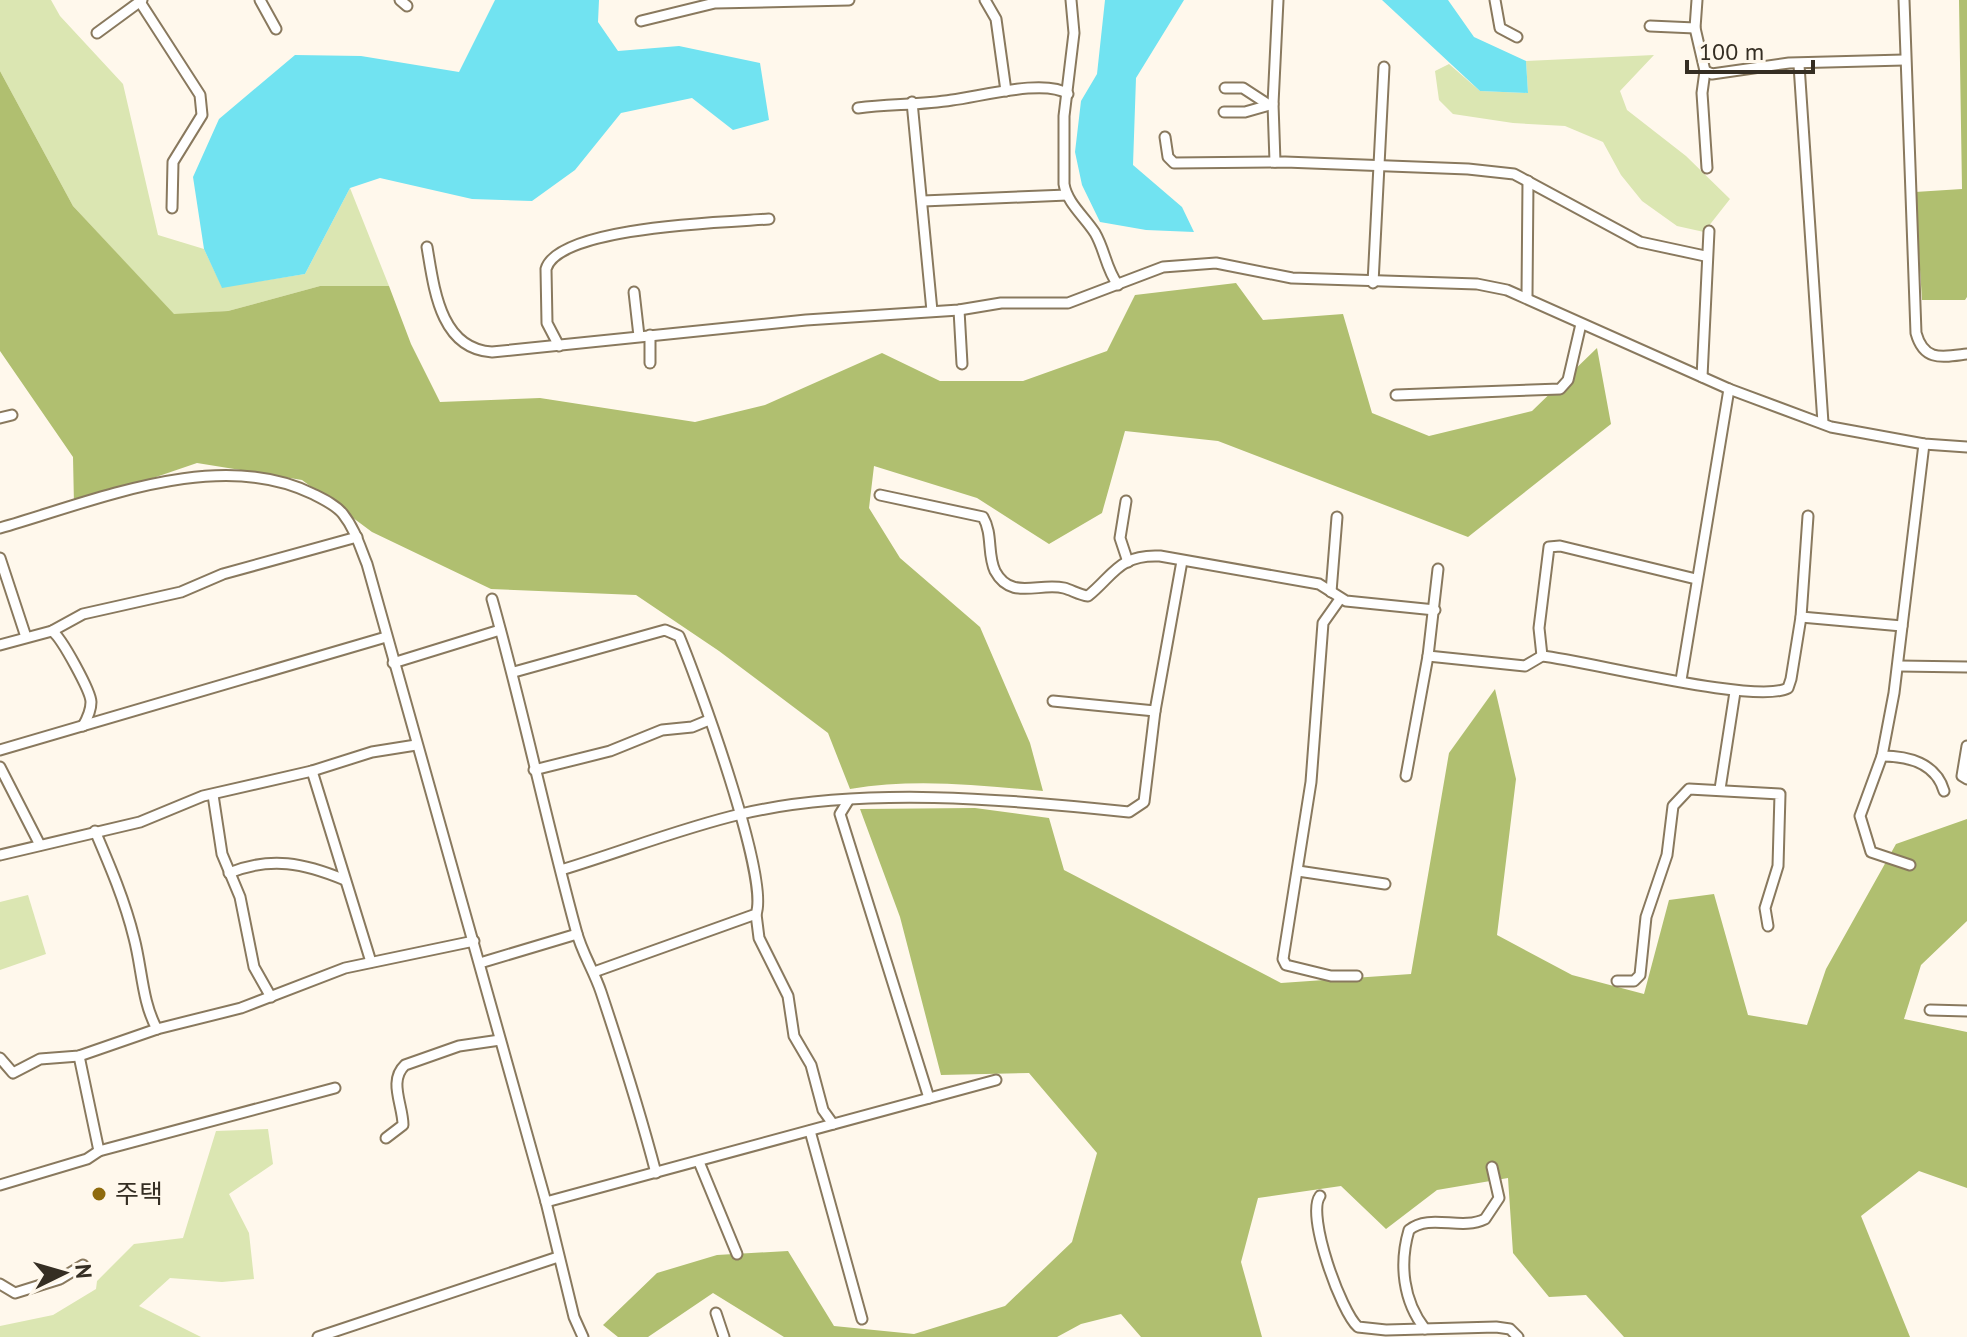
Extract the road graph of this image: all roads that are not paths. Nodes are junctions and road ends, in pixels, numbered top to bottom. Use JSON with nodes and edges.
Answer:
{"nodes":[{"id":1,"x":260,"y":0,"type":"edge"},
{"id":2,"x":849,"y":0,"type":"edge"},
{"id":3,"x":985,"y":0,"type":"edge"},
{"id":4,"x":1071,"y":0,"type":"edge"},
{"id":5,"x":1278,"y":0,"type":"edge"},
{"id":6,"x":1495,"y":0,"type":"edge"},
{"id":7,"x":1697,"y":0,"type":"edge"},
{"id":8,"x":1904,"y":0,"type":"edge"},
{"id":9,"x":141,"y":1,"type":"edge"},
{"id":10,"x":641,"y":21,"type":"dead end"},
{"id":11,"x":1650,"y":26,"type":"dead end"},
{"id":12,"x":1695,"y":28,"type":"junction"},
{"id":13,"x":276,"y":29,"type":"dead end"},
{"id":14,"x":97,"y":33,"type":"dead end"},
{"id":15,"x":1517,"y":37,"type":"dead end"},
{"id":16,"x":1904,"y":60,"type":"junction"},
{"id":17,"x":1799,"y":65,"type":"junction"},
{"id":18,"x":1384,"y":67,"type":"dead end"},
{"id":19,"x":1705,"y":71,"type":"junction"},
{"id":20,"x":1225,"y":88,"type":"dead end"},
{"id":21,"x":1006,"y":91,"type":"junction"},
{"id":22,"x":1068,"y":94,"type":"junction"},
{"id":23,"x":912,"y":102,"type":"junction"},
{"id":24,"x":1270,"y":104,"type":"junction"},
{"id":25,"x":858,"y":108,"type":"dead end"},
{"id":26,"x":1224,"y":112,"type":"dead end"},
{"id":27,"x":1165,"y":137,"type":"dead end"},
{"id":28,"x":1275,"y":162,"type":"junction"},
{"id":29,"x":1378,"y":168,"type":"junction"},
{"id":30,"x":1707,"y":168,"type":"dead end"},
{"id":31,"x":1528,"y":181,"type":"junction"},
{"id":32,"x":1067,"y":195,"type":"junction"},
{"id":33,"x":923,"y":201,"type":"junction"},
{"id":34,"x":172,"y":208,"type":"dead end"},
{"id":35,"x":769,"y":219,"type":"dead end"},
{"id":36,"x":1709,"y":231,"type":"dead end"},
{"id":37,"x":427,"y":247,"type":"dead end"},
{"id":38,"x":1705,"y":256,"type":"junction"},
{"id":39,"x":1373,"y":283,"type":"junction"},
{"id":40,"x":1118,"y":285,"type":"junction"},
{"id":41,"x":634,"y":292,"type":"dead end"},
{"id":42,"x":1527,"y":296,"type":"junction"},
{"id":43,"x":959,"y":310,"type":"junction"},
{"id":44,"x":932,"y":311,"type":"junction"},
{"id":45,"x":1581,"y":324,"type":"junction"},
{"id":46,"x":645,"y":336,"type":"junction"},
{"id":47,"x":559,"y":346,"type":"junction"},
{"id":48,"x":1967,"y":354,"type":"edge"},
{"id":49,"x":650,"y":363,"type":"dead end"},
{"id":50,"x":962,"y":364,"type":"dead end"},
{"id":51,"x":1702,"y":377,"type":"junction"},
{"id":52,"x":1729,"y":389,"type":"junction"},
{"id":53,"x":1396,"y":395,"type":"dead end"},
{"id":54,"x":12,"y":415,"type":"dead end"},
{"id":55,"x":0,"y":418,"type":"edge"},
{"id":56,"x":1823,"y":423,"type":"junction"},
{"id":57,"x":1924,"y":444,"type":"junction"},
{"id":58,"x":1967,"y":447,"type":"edge"},
{"id":59,"x":880,"y":495,"type":"dead end"},
{"id":60,"x":1126,"y":501,"type":"dead end"},
{"id":61,"x":1808,"y":516,"type":"dead end"},
{"id":62,"x":1337,"y":517,"type":"dead end"},
{"id":63,"x":0,"y":528,"type":"edge"},
{"id":64,"x":357,"y":537,"type":"junction"},
{"id":65,"x":0,"y":558,"type":"edge"},
{"id":66,"x":1182,"y":561,"type":"junction"},
{"id":67,"x":1128,"y":562,"type":"junction"},
{"id":68,"x":1438,"y":569,"type":"dead end"},
{"id":69,"x":1696,"y":579,"type":"junction"},
{"id":70,"x":1331,"y":592,"type":"junction"},
{"id":71,"x":492,"y":599,"type":"dead end"},
{"id":72,"x":1340,"y":599,"type":"junction"},
{"id":73,"x":1435,"y":610,"type":"junction"},
{"id":74,"x":1801,"y":617,"type":"junction"},
{"id":75,"x":1902,"y":626,"type":"junction"},
{"id":76,"x":500,"y":630,"type":"junction"},
{"id":77,"x":52,"y":631,"type":"junction"},
{"id":78,"x":26,"y":637,"type":"junction"},
{"id":79,"x":386,"y":637,"type":"junction"},
{"id":80,"x":0,"y":645,"type":"edge"},
{"id":81,"x":1428,"y":656,"type":"junction"},
{"id":82,"x":1542,"y":656,"type":"junction"},
{"id":83,"x":393,"y":663,"type":"junction"},
{"id":84,"x":1899,"y":666,"type":"junction"},
{"id":85,"x":1967,"y":667,"type":"edge"},
{"id":86,"x":514,"y":672,"type":"junction"},
{"id":87,"x":1681,"y":680,"type":"junction"},
{"id":88,"x":1735,"y":692,"type":"junction"},
{"id":89,"x":1053,"y":701,"type":"dead end"},
{"id":90,"x":1155,"y":711,"type":"junction"},
{"id":91,"x":709,"y":720,"type":"junction"},
{"id":92,"x":83,"y":726,"type":"junction"},
{"id":93,"x":416,"y":745,"type":"junction"},
{"id":94,"x":1967,"y":746,"type":"edge"},
{"id":95,"x":0,"y":750,"type":"edge"},
{"id":96,"x":1882,"y":756,"type":"junction"},
{"id":97,"x":0,"y":767,"type":"edge"},
{"id":98,"x":534,"y":770,"type":"junction"},
{"id":99,"x":312,"y":771,"type":"junction"},
{"id":100,"x":1406,"y":776,"type":"dead end"},
{"id":101,"x":1967,"y":779,"type":"edge"},
{"id":102,"x":1720,"y":789,"type":"junction"},
{"id":103,"x":1944,"y":791,"type":"dead end"},
{"id":104,"x":213,"y":795,"type":"junction"},
{"id":105,"x":848,"y":801,"type":"junction"},
{"id":106,"x":741,"y":814,"type":"junction"},
{"id":107,"x":95,"y":831,"type":"junction"},
{"id":108,"x":40,"y":845,"type":"junction"},
{"id":109,"x":0,"y":855,"type":"edge"},
{"id":110,"x":1910,"y":865,"type":"dead end"},
{"id":111,"x":561,"y":870,"type":"junction"},
{"id":112,"x":1298,"y":871,"type":"junction"},
{"id":113,"x":229,"y":873,"type":"junction"},
{"id":114,"x":345,"y":880,"type":"junction"},
{"id":115,"x":1385,"y":884,"type":"dead end"},
{"id":116,"x":756,"y":914,"type":"junction"},
{"id":117,"x":1768,"y":926,"type":"dead end"},
{"id":118,"x":577,"y":934,"type":"junction"},
{"id":119,"x":474,"y":941,"type":"junction"},
{"id":120,"x":371,"y":962,"type":"junction"},
{"id":121,"x":480,"y":963,"type":"junction"},
{"id":122,"x":594,"y":972,"type":"junction"},
{"id":123,"x":1357,"y":976,"type":"dead end"},
{"id":124,"x":1617,"y":981,"type":"dead end"},
{"id":125,"x":271,"y":997,"type":"junction"},
{"id":126,"x":1930,"y":1010,"type":"dead end"},
{"id":127,"x":1967,"y":1011,"type":"edge"},
{"id":128,"x":157,"y":1029,"type":"junction"},
{"id":129,"x":500,"y":1040,"type":"junction"},
{"id":130,"x":79,"y":1056,"type":"junction"},
{"id":131,"x":0,"y":1058,"type":"edge"},
{"id":132,"x":996,"y":1080,"type":"dead end"},
{"id":133,"x":335,"y":1088,"type":"dead end"},
{"id":134,"x":929,"y":1098,"type":"junction"},
{"id":135,"x":833,"y":1124,"type":"junction"},
{"id":136,"x":810,"y":1131,"type":"junction"},
{"id":137,"x":386,"y":1138,"type":"dead end"},
{"id":138,"x":99,"y":1151,"type":"junction"},
{"id":139,"x":699,"y":1162,"type":"junction"},
{"id":140,"x":1492,"y":1167,"type":"dead end"},
{"id":141,"x":656,"y":1173,"type":"junction"},
{"id":142,"x":0,"y":1185,"type":"edge"},
{"id":143,"x":1320,"y":1196,"type":"dead end"},
{"id":144,"x":546,"y":1202,"type":"junction"},
{"id":145,"x":737,"y":1254,"type":"dead end"},
{"id":146,"x":558,"y":1257,"type":"junction"},
{"id":147,"x":83,"y":1265,"type":"dead end"},
{"id":148,"x":0,"y":1286,"type":"edge"},
{"id":149,"x":716,"y":1313,"type":"dead end"},
{"id":150,"x":862,"y":1319,"type":"dead end"},
{"id":151,"x":1425,"y":1329,"type":"junction"},
{"id":152,"x":1397,"y":1334,"type":"edge"},
{"id":153,"x":318,"y":1337,"type":"edge"},
{"id":154,"x":583,"y":1337,"type":"edge"},
{"id":155,"x":724,"y":1337,"type":"edge"},
{"id":156,"x":1518,"y":1337,"type":"edge"}],
"edges":[{"from":1,"to":13,"type":"street"},
{"from":2,"to":10,"type":"street"},
{"from":3,"to":21,"type":"street"},
{"from":4,"to":22,"type":"street"},
{"from":5,"to":24,"type":"street"},
{"from":6,"to":15,"type":"street"},
{"from":7,"to":12,"type":"street"},
{"from":8,"to":16,"type":"street"},
{"from":9,"to":14,"type":"street"},
{"from":9,"to":34,"type":"street"},
{"from":11,"to":12,"type":"street"},
{"from":12,"to":19,"type":"street"},
{"from":16,"to":17,"type":"street"},
{"from":16,"to":48,"type":"street"},
{"from":17,"to":19,"type":"street"},
{"from":17,"to":56,"type":"street"},
{"from":18,"to":29,"type":"street"},
{"from":19,"to":30,"type":"street"},
{"from":20,"to":24,"type":"street"},
{"from":21,"to":22,"type":"street"},
{"from":21,"to":23,"type":"street"},
{"from":22,"to":32,"type":"street"},
{"from":23,"to":25,"type":"street"},
{"from":23,"to":33,"type":"street"},
{"from":24,"to":26,"type":"street"},
{"from":24,"to":28,"type":"street"},
{"from":27,"to":28,"type":"street"},
{"from":28,"to":29,"type":"street"},
{"from":29,"to":31,"type":"street"},
{"from":29,"to":39,"type":"street"},
{"from":31,"to":38,"type":"street"},
{"from":31,"to":42,"type":"street"},
{"from":32,"to":33,"type":"street"},
{"from":32,"to":40,"type":"street"},
{"from":33,"to":44,"type":"street"},
{"from":35,"to":47,"type":"street"},
{"from":36,"to":38,"type":"street"},
{"from":37,"to":47,"type":"street"},
{"from":38,"to":51,"type":"street"},
{"from":39,"to":40,"type":"street"},
{"from":39,"to":42,"type":"street"},
{"from":40,"to":43,"type":"street"},
{"from":41,"to":46,"type":"street"},
{"from":42,"to":45,"type":"street"},
{"from":43,"to":44,"type":"street"},
{"from":43,"to":50,"type":"street"},
{"from":44,"to":46,"type":"street"},
{"from":45,"to":51,"type":"street"},
{"from":45,"to":53,"type":"street"},
{"from":46,"to":47,"type":"street"},
{"from":46,"to":49,"type":"street"},
{"from":51,"to":52,"type":"street"},
{"from":52,"to":56,"type":"street"},
{"from":52,"to":69,"type":"street"},
{"from":54,"to":55,"type":"street"},
{"from":56,"to":57,"type":"street"},
{"from":57,"to":58,"type":"street"},
{"from":57,"to":75,"type":"street"},
{"from":59,"to":67,"type":"street"},
{"from":60,"to":67,"type":"street"},
{"from":61,"to":74,"type":"street"},
{"from":62,"to":70,"type":"street"},
{"from":63,"to":64,"type":"street"},
{"from":64,"to":77,"type":"street"},
{"from":64,"to":79,"type":"street"},
{"from":65,"to":78,"type":"street"},
{"from":66,"to":67,"type":"street"},
{"from":66,"to":70,"type":"street"},
{"from":66,"to":90,"type":"street"},
{"from":68,"to":73,"type":"street"},
{"from":69,"to":82,"type":"street"},
{"from":69,"to":87,"type":"street"},
{"from":70,"to":72,"type":"street"},
{"from":71,"to":76,"type":"street"},
{"from":72,"to":73,"type":"street"},
{"from":72,"to":112,"type":"street"},
{"from":73,"to":81,"type":"street"},
{"from":74,"to":75,"type":"street"},
{"from":74,"to":88,"type":"street"},
{"from":75,"to":84,"type":"street"},
{"from":76,"to":83,"type":"street"},
{"from":76,"to":86,"type":"street"},
{"from":77,"to":78,"type":"street"},
{"from":77,"to":92,"type":"street"},
{"from":78,"to":80,"type":"street"},
{"from":79,"to":83,"type":"street"},
{"from":79,"to":92,"type":"street"},
{"from":81,"to":82,"type":"street"},
{"from":81,"to":100,"type":"street"},
{"from":82,"to":87,"type":"street"},
{"from":83,"to":93,"type":"street"},
{"from":84,"to":85,"type":"street"},
{"from":84,"to":96,"type":"street"},
{"from":86,"to":91,"type":"street"},
{"from":86,"to":98,"type":"street"},
{"from":87,"to":88,"type":"street"},
{"from":88,"to":102,"type":"street"},
{"from":89,"to":90,"type":"street"},
{"from":90,"to":105,"type":"street"},
{"from":91,"to":98,"type":"street"},
{"from":91,"to":106,"type":"street"},
{"from":92,"to":95,"type":"street"},
{"from":93,"to":99,"type":"street"},
{"from":93,"to":119,"type":"street"},
{"from":94,"to":101,"type":"street"},
{"from":96,"to":103,"type":"street"},
{"from":96,"to":110,"type":"street"},
{"from":97,"to":108,"type":"street"},
{"from":98,"to":111,"type":"street"},
{"from":99,"to":104,"type":"street"},
{"from":99,"to":114,"type":"street"},
{"from":102,"to":117,"type":"street"},
{"from":102,"to":124,"type":"street"},
{"from":104,"to":107,"type":"street"},
{"from":104,"to":113,"type":"street"},
{"from":105,"to":106,"type":"street"},
{"from":105,"to":134,"type":"street"},
{"from":106,"to":111,"type":"street"},
{"from":106,"to":116,"type":"street"},
{"from":107,"to":108,"type":"street"},
{"from":107,"to":128,"type":"street"},
{"from":108,"to":109,"type":"street"},
{"from":111,"to":118,"type":"street"},
{"from":112,"to":115,"type":"street"},
{"from":112,"to":123,"type":"street"},
{"from":113,"to":114,"type":"street"},
{"from":113,"to":125,"type":"street"},
{"from":114,"to":120,"type":"street"},
{"from":116,"to":122,"type":"street"},
{"from":116,"to":135,"type":"street"},
{"from":118,"to":121,"type":"street"},
{"from":118,"to":122,"type":"street"},
{"from":119,"to":120,"type":"street"},
{"from":119,"to":121,"type":"street"},
{"from":120,"to":125,"type":"street"},
{"from":121,"to":129,"type":"street"},
{"from":122,"to":141,"type":"street"},
{"from":125,"to":128,"type":"street"},
{"from":126,"to":127,"type":"street"},
{"from":128,"to":130,"type":"street"},
{"from":129,"to":137,"type":"street"},
{"from":129,"to":144,"type":"street"},
{"from":130,"to":131,"type":"street"},
{"from":130,"to":138,"type":"street"},
{"from":132,"to":134,"type":"street"},
{"from":133,"to":138,"type":"street"},
{"from":134,"to":135,"type":"street"},
{"from":135,"to":136,"type":"street"},
{"from":136,"to":139,"type":"street"},
{"from":136,"to":150,"type":"street"},
{"from":138,"to":142,"type":"street"},
{"from":139,"to":141,"type":"street"},
{"from":139,"to":145,"type":"street"},
{"from":140,"to":151,"type":"street"},
{"from":141,"to":144,"type":"street"},
{"from":143,"to":152,"type":"street"},
{"from":144,"to":146,"type":"street"},
{"from":146,"to":153,"type":"street"},
{"from":146,"to":154,"type":"street"},
{"from":147,"to":148,"type":"street"},
{"from":149,"to":155,"type":"street"},
{"from":151,"to":152,"type":"street"},
{"from":151,"to":156,"type":"street"}]}
